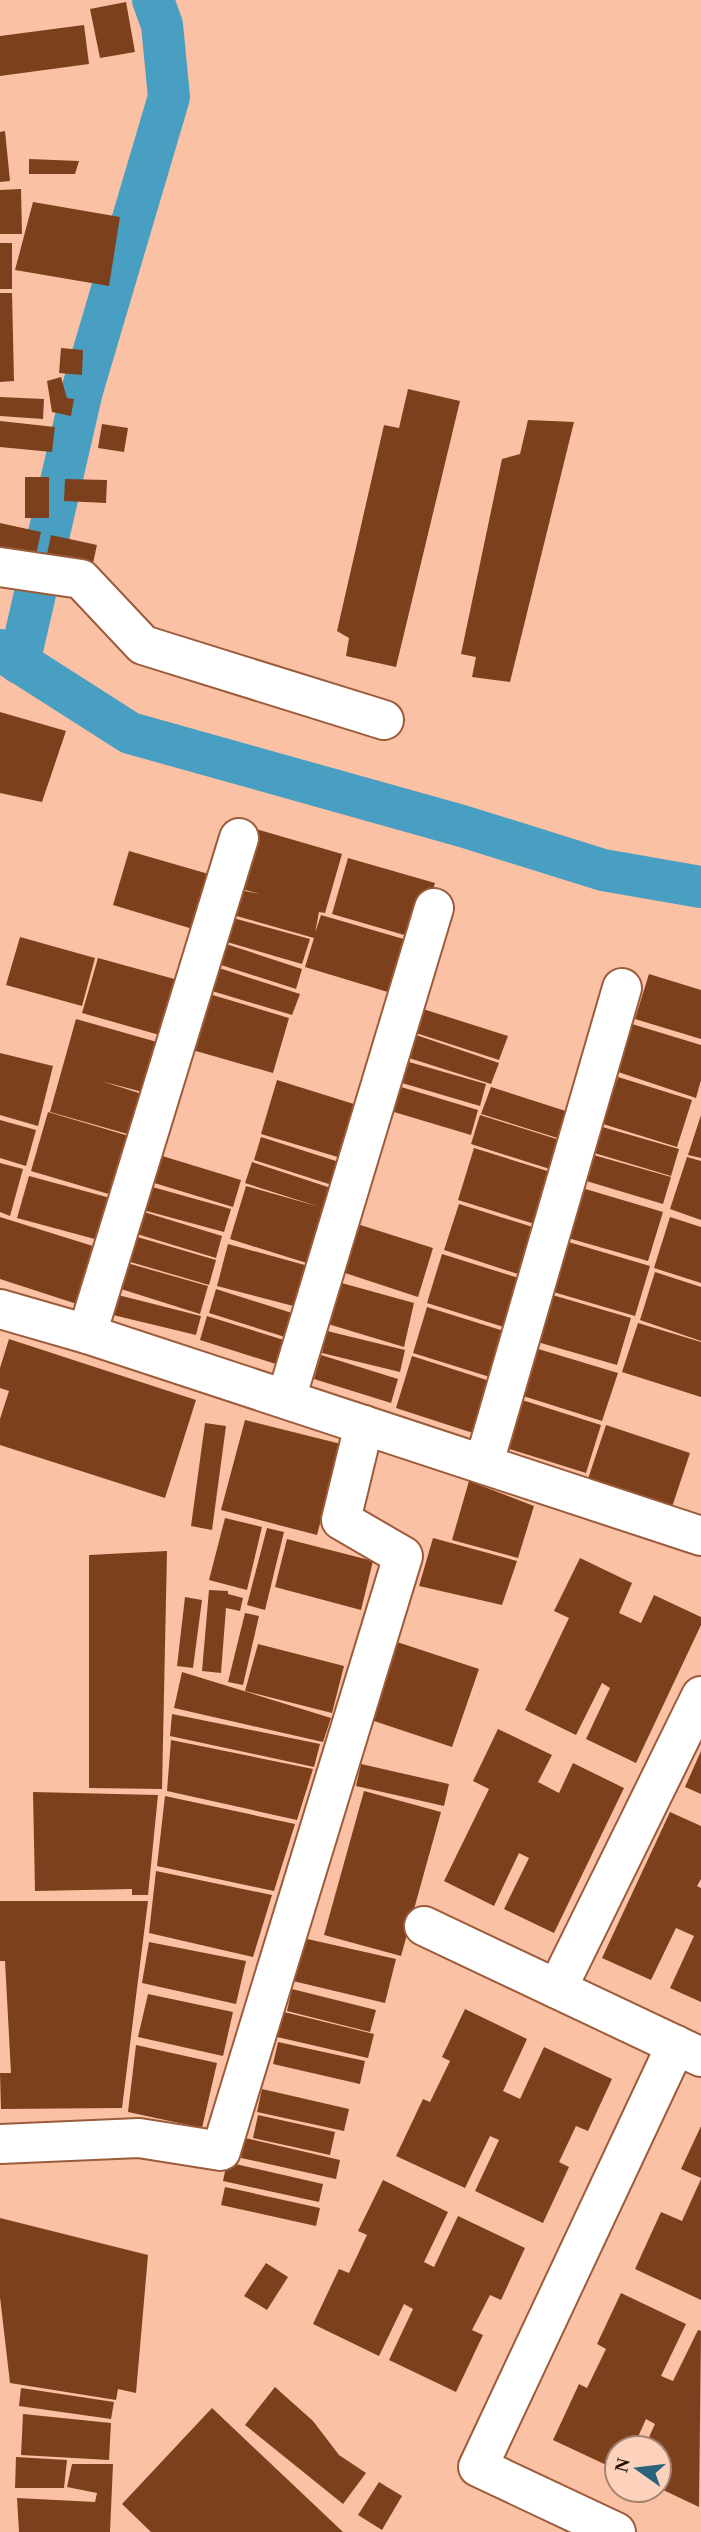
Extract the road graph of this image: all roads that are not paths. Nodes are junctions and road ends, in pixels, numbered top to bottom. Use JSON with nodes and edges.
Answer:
{"nodes":[{"id":1,"x":6,"y":567,"type":"edge"},
{"id":2,"x":384,"y":720,"type":"dead end"},
{"id":3,"x":239,"y":838,"type":"dead end"},
{"id":4,"x":434,"y":908,"type":"dead end"},
{"id":5,"x":622,"y":988,"type":"dead end"},
{"id":6,"x":0,"y":1309,"type":"edge"},
{"id":7,"x":87,"y":1334,"type":"junction"},
{"id":8,"x":286,"y":1399,"type":"junction"},
{"id":9,"x":364,"y":1425,"type":"junction"},
{"id":10,"x":484,"y":1464,"type":"junction"},
{"id":11,"x":700,"y":1530,"type":"edge"},
{"id":12,"x":701,"y":1696,"type":"edge"},
{"id":13,"x":424,"y":1926,"type":"dead end"},
{"id":14,"x":557,"y":1989,"type":"junction"},
{"id":15,"x":688,"y":2051,"type":"edge"},
{"id":16,"x":0,"y":2144,"type":"edge"},
{"id":17,"x":616,"y":2532,"type":"edge"}],
"edges":[{"from":1,"to":2,"type":"street"},
{"from":3,"to":7,"type":"street"},
{"from":4,"to":8,"type":"street"},
{"from":5,"to":10,"type":"street"},
{"from":6,"to":7,"type":"street"},
{"from":7,"to":8,"type":"street"},
{"from":8,"to":9,"type":"street"},
{"from":9,"to":10,"type":"street"},
{"from":9,"to":16,"type":"street"},
{"from":10,"to":11,"type":"street"},
{"from":12,"to":14,"type":"street"},
{"from":13,"to":14,"type":"street"},
{"from":14,"to":15,"type":"street"},
{"from":15,"to":17,"type":"street"}]}
